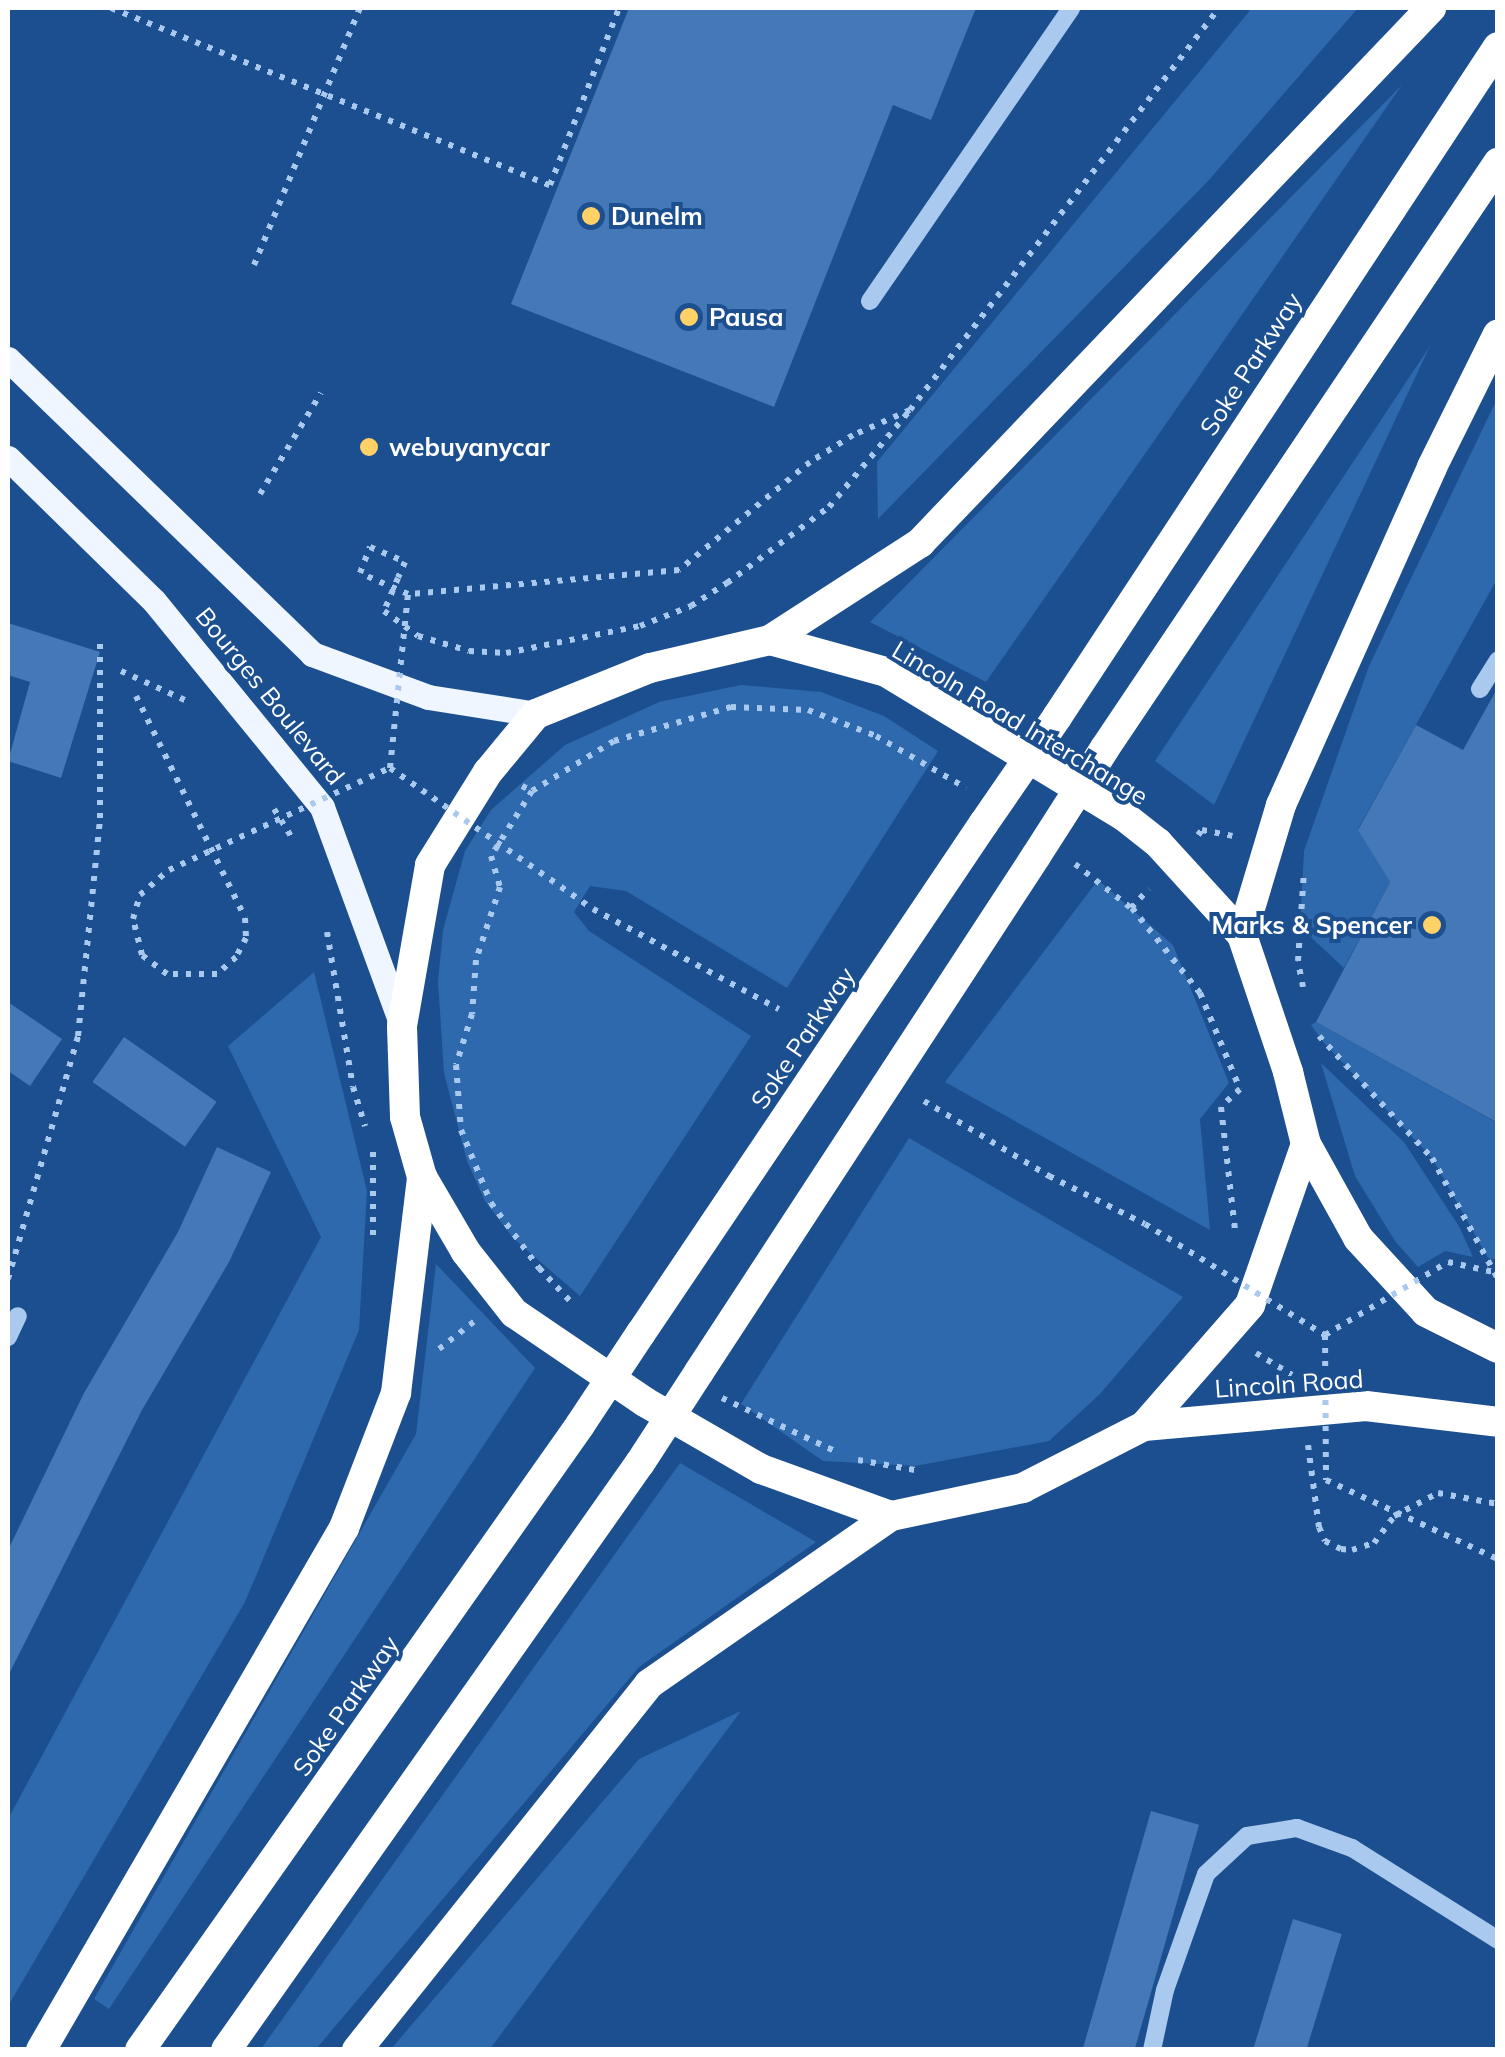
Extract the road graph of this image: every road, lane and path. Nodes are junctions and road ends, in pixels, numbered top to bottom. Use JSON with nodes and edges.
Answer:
{"nodes":[{"id":1,"x":111,"y":8,"type":"edge"},
{"id":2,"x":360,"y":8,"type":"edge"},
{"id":3,"x":618,"y":8,"type":"edge"},
{"id":4,"x":1071,"y":8,"type":"edge"},
{"id":5,"x":1218,"y":8,"type":"edge"},
{"id":6,"x":1431,"y":8,"type":"edge"},
{"id":7,"x":1498,"y":47,"type":"edge"},
{"id":8,"x":326,"y":94,"type":"junction"},
{"id":9,"x":1498,"y":162,"type":"edge"},
{"id":10,"x":254,"y":264,"type":"dead end"},
{"id":11,"x":870,"y":302,"type":"dead end"},
{"id":12,"x":1498,"y":334,"type":"edge"},
{"id":13,"x":8,"y":359,"type":"edge"},
{"id":14,"x":321,"y":393,"type":"dead end"},
{"id":15,"x":910,"y":410,"type":"junction"},
{"id":16,"x":8,"y":458,"type":"edge"},
{"id":17,"x":260,"y":494,"type":"dead end"},
{"id":18,"x":408,"y":594,"type":"junction"},
{"id":19,"x":100,"y":638,"type":"dead end"},
{"id":20,"x":770,"y":640,"type":"junction"},
{"id":21,"x":1498,"y":660,"type":"edge"},
{"id":22,"x":120,"y":670,"type":"dead end"},
{"id":23,"x":1480,"y":688,"type":"dead end"},
{"id":24,"x":136,"y":696,"type":"dead end"},
{"id":25,"x":194,"y":708,"type":"dead end"},
{"id":26,"x":536,"y":714,"type":"junction"},
{"id":27,"x":390,"y":768,"type":"junction"},
{"id":28,"x":532,"y":790,"type":"dead end"},
{"id":29,"x":269,"y":802,"type":"dead end"},
{"id":30,"x":297,"y":846,"type":"dead end"},
{"id":31,"x":326,"y":927,"type":"dead end"},
{"id":32,"x":1242,"y":935,"type":"junction"},
{"id":33,"x":779,"y":1009,"type":"dead end"},
{"id":34,"x":402,"y":1026,"type":"junction"},
{"id":35,"x":924,"y":1100,"type":"dead end"},
{"id":36,"x":1306,"y":1144,"type":"junction"},
{"id":37,"x":422,"y":1177,"type":"junction"},
{"id":38,"x":373,"y":1243,"type":"dead end"},
{"id":39,"x":538,"y":1268,"type":"junction"},
{"id":40,"x":1498,"y":1273,"type":"edge"},
{"id":41,"x":8,"y":1279,"type":"edge"},
{"id":42,"x":503,"y":1298,"type":"junction"},
{"id":43,"x":588,"y":1314,"type":"dead end"},
{"id":44,"x":18,"y":1316,"type":"dead end"},
{"id":45,"x":1325,"y":1335,"type":"junction"},
{"id":46,"x":8,"y":1337,"type":"edge"},
{"id":47,"x":1498,"y":1348,"type":"edge"},
{"id":48,"x":402,"y":1350,"type":"junction"},
{"id":49,"x":703,"y":1381,"type":"junction"},
{"id":50,"x":1498,"y":1422,"type":"edge"},
{"id":51,"x":1144,"y":1426,"type":"junction"},
{"id":52,"x":929,"y":1470,"type":"dead end"},
{"id":53,"x":891,"y":1516,"type":"junction"},
{"id":54,"x":1498,"y":1559,"type":"edge"},
{"id":55,"x":1498,"y":1940,"type":"edge"},
{"id":56,"x":41,"y":2050,"type":"edge"},
{"id":57,"x":140,"y":2050,"type":"edge"},
{"id":58,"x":226,"y":2050,"type":"edge"},
{"id":59,"x":357,"y":2050,"type":"edge"},
{"id":60,"x":1152,"y":2050,"type":"edge"}],
"edges":[{"from":1,"to":8,"type":"path"},
{"from":2,"to":8,"type":"path"},
{"from":3,"to":8,"type":"path"},
{"from":4,"to":11,"type":"street"},
{"from":5,"to":15,"type":"path"},
{"from":6,"to":20,"type":"highway"},
{"from":7,"to":57,"type":"highway","name":"Soke Parkway","bridge":true},
{"from":8,"to":10,"type":"path"},
{"from":9,"to":49,"type":"highway","bridge":true},
{"from":12,"to":32,"type":"highway"},
{"from":13,"to":26,"type":"main road","name":"Bourges Boulevard"},
{"from":14,"to":17,"type":"path"},
{"from":15,"to":18,"type":"path"},
{"from":15,"to":18,"type":"path"},
{"from":16,"to":34,"type":"main road","name":"Bourges Boulevard"},
{"from":18,"to":27,"type":"path","bridge":true},
{"from":19,"to":41,"type":"path"},
{"from":20,"to":26,"type":"highway","name":"Lincoln Road Interchange"},
{"from":20,"to":32,"type":"highway","name":"Lincoln Road Interchange"},
{"from":21,"to":23,"type":"street"},
{"from":22,"to":25,"type":"path"},
{"from":24,"to":27,"type":"path","bridge":true},
{"from":26,"to":34,"type":"highway","name":"Lincoln Road Interchange"},
{"from":27,"to":33,"type":"path","bridge":true},
{"from":28,"to":39,"type":"path"},
{"from":29,"to":30,"type":"path"},
{"from":31,"to":38,"type":"path"},
{"from":32,"to":36,"type":"highway","name":"Lincoln Road Interchange"},
{"from":34,"to":37,"type":"highway","name":"Lincoln Road Interchange"},
{"from":35,"to":45,"type":"path","bridge":true},
{"from":36,"to":47,"type":"highway"},
{"from":36,"to":51,"type":"highway"},
{"from":37,"to":42,"type":"highway","name":"Lincoln Road Interchange"},
{"from":37,"to":48,"type":"highway"},
{"from":39,"to":42,"type":"path"},
{"from":39,"to":43,"type":"path"},
{"from":40,"to":45,"type":"path","bridge":true},
{"from":42,"to":48,"type":"path"},
{"from":42,"to":53,"type":"highway","name":"Lincoln Road Interchange"},
{"from":44,"to":46,"type":"street"},
{"from":45,"to":54,"type":"path","bridge":true},
{"from":48,"to":56,"type":"highway"},
{"from":49,"to":52,"type":"path"},
{"from":49,"to":58,"type":"highway","bridge":true},
{"from":50,"to":51,"type":"highway","name":"Lincoln Road"},
{"from":51,"to":53,"type":"highway"},
{"from":53,"to":59,"type":"highway"},
{"from":55,"to":60,"type":"street"}]}
